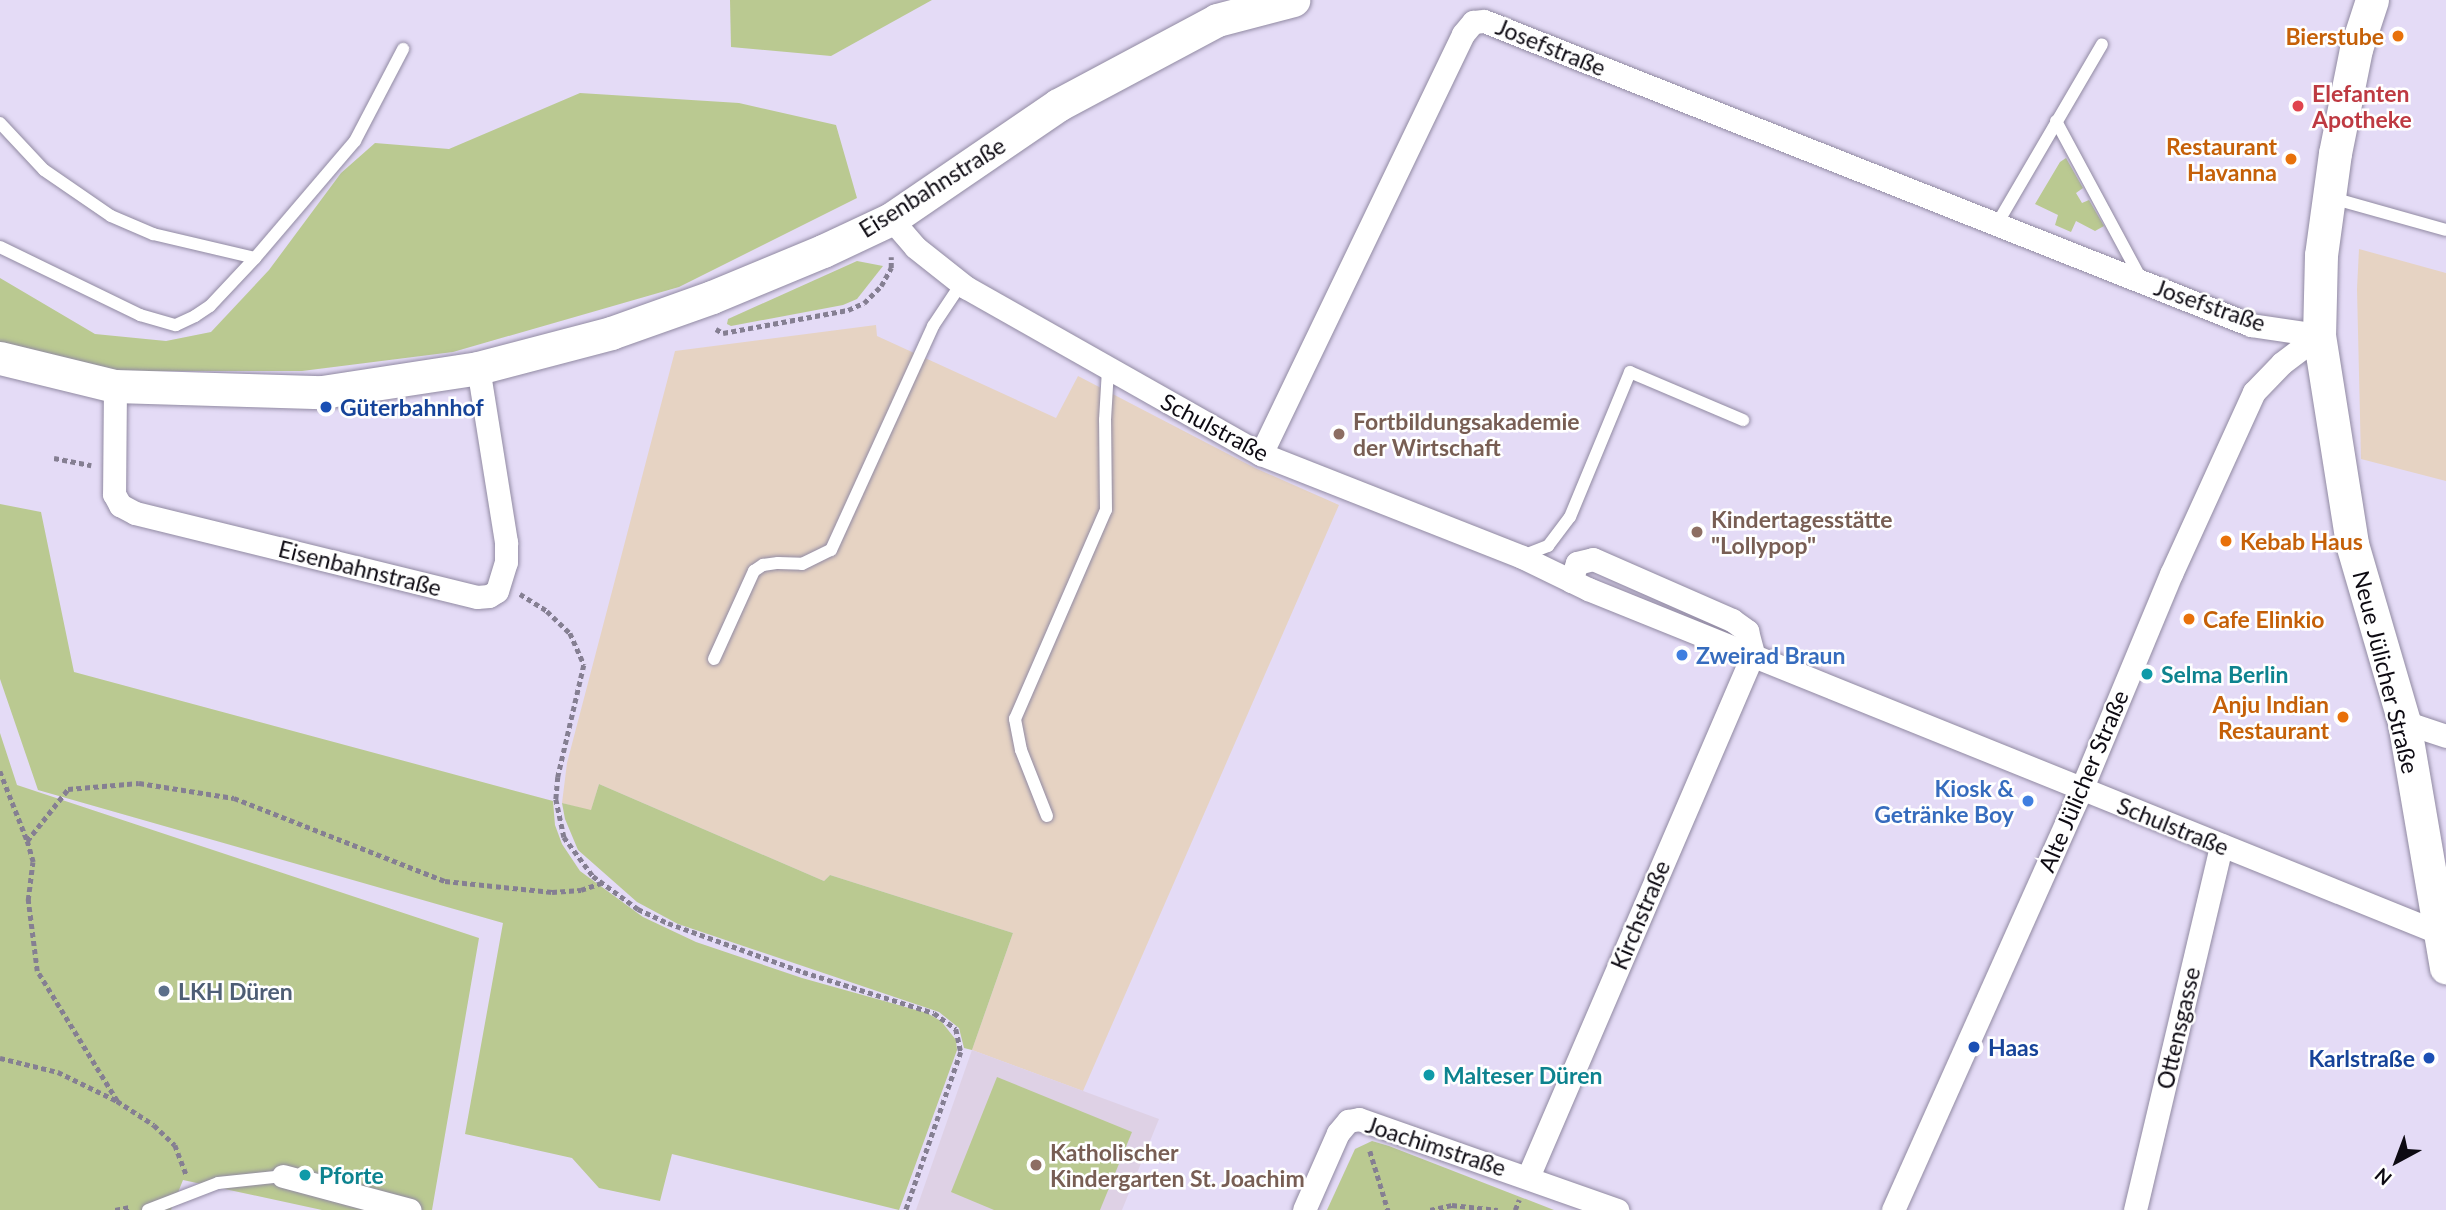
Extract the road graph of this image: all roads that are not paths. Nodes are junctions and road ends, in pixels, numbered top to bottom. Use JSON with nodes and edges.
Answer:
{"nodes":[{"id":1,"x":1293,"y":0,"type":"edge"},
{"id":2,"x":2372,"y":0,"type":"edge"},
{"id":3,"x":2102,"y":44,"type":"dead end"},
{"id":4,"x":403,"y":49,"type":"dead end"},
{"id":5,"x":2056,"y":121,"type":"junction"},
{"id":6,"x":0,"y":123,"type":"edge"},
{"id":7,"x":2328,"y":197,"type":"junction"},
{"id":8,"x":891,"y":219,"type":"junction"},
{"id":9,"x":1997,"y":224,"type":"junction"},
{"id":10,"x":2446,"y":230,"type":"edge"},
{"id":11,"x":0,"y":247,"type":"edge"},
{"id":12,"x":255,"y":258,"type":"junction"},
{"id":13,"x":2143,"y":282,"type":"junction"},
{"id":14,"x":961,"y":284,"type":"junction"},
{"id":15,"x":2319,"y":335,"type":"junction"},
{"id":16,"x":0,"y":358,"type":"edge"},
{"id":17,"x":478,"y":368,"type":"junction"},
{"id":18,"x":1108,"y":369,"type":"junction"},
{"id":19,"x":115,"y":386,"type":"junction"},
{"id":20,"x":1743,"y":420,"type":"dead end"},
{"id":21,"x":1261,"y":454,"type":"junction"},
{"id":22,"x":1522,"y":557,"type":"junction"},
{"id":23,"x":1753,"y":654,"type":"junction"},
{"id":24,"x":714,"y":659,"type":"dead end"},
{"id":25,"x":2404,"y":722,"type":"junction"},
{"id":26,"x":2446,"y":736,"type":"edge"},
{"id":27,"x":2081,"y":790,"type":"junction"},
{"id":28,"x":1047,"y":816,"type":"dead end"},
{"id":29,"x":2221,"y":845,"type":"junction"},
{"id":30,"x":2444,"y":951,"type":"edge"},
{"id":31,"x":283,"y":1176,"type":"joint"},
{"id":32,"x":1528,"y":1177,"type":"junction"},
{"id":33,"x":148,"y":1210,"type":"edge"},
{"id":34,"x":410,"y":1210,"type":"edge"},
{"id":35,"x":1304,"y":1210,"type":"edge"},
{"id":36,"x":1617,"y":1210,"type":"edge"},
{"id":37,"x":1893,"y":1210,"type":"edge"},
{"id":38,"x":2135,"y":1210,"type":"edge"}],
"edges":[{"from":1,"to":8,"type":"street","name":"Eisenbahnstraße"},
{"from":2,"to":7,"type":"street","name":"Neue Jülicher Straße"},
{"from":3,"to":5,"type":"lane"},
{"from":4,"to":12,"type":"lane"},
{"from":5,"to":9,"type":"lane"},
{"from":5,"to":13,"type":"lane","name":"Josefstraße"},
{"from":6,"to":12,"type":"lane"},
{"from":7,"to":10,"type":"lane"},
{"from":7,"to":15,"type":"street","name":"Neue Jülicher Straße"},
{"from":8,"to":14,"type":"street","name":"Schulstraße"},
{"from":8,"to":17,"type":"street","name":"Eisenbahnstraße"},
{"from":9,"to":13,"type":"street","name":"Josefstraße"},
{"from":9,"to":21,"type":"street","name":"Josefstraße"},
{"from":11,"to":12,"type":"lane"},
{"from":13,"to":15,"type":"street","name":"Josefstraße"},
{"from":14,"to":18,"type":"street","name":"Schulstraße"},
{"from":14,"to":24,"type":"lane"},
{"from":15,"to":25,"type":"street","name":"Neue Jülicher Straße"},
{"from":15,"to":27,"type":"street","name":"Alte Jülicher Straße"},
{"from":16,"to":19,"type":"street","name":"Eisenbahnstraße"},
{"from":17,"to":19,"type":"street","name":"Eisenbahnstraße"},
{"from":17,"to":19,"type":"street","name":"Eisenbahnstraße"},
{"from":18,"to":21,"type":"street","name":"Schulstraße"},
{"from":18,"to":28,"type":"lane"},
{"from":20,"to":22,"type":"lane"},
{"from":21,"to":22,"type":"street","name":"Schulstraße"},
{"from":22,"to":23,"type":"street","name":"Schulstraße"},
{"from":23,"to":27,"type":"street","name":"Schulstraße"},
{"from":23,"to":32,"type":"street","name":"Kirchstraße"},
{"from":25,"to":26,"type":"street"},
{"from":25,"to":30,"type":"street","name":"Neue Jülicher Straße"},
{"from":27,"to":29,"type":"street","name":"Schulstraße"},
{"from":27,"to":37,"type":"street","name":"Alte Jülicher Straße"},
{"from":29,"to":30,"type":"street","name":"Schulstraße"},
{"from":29,"to":38,"type":"street","name":"Ottensgasse"},
{"from":31,"to":33,"type":"lane"},
{"from":31,"to":34,"type":"street"},
{"from":32,"to":35,"type":"street","name":"Joachimstraße"},
{"from":32,"to":36,"type":"street","name":"Joachimstraße"}]}
